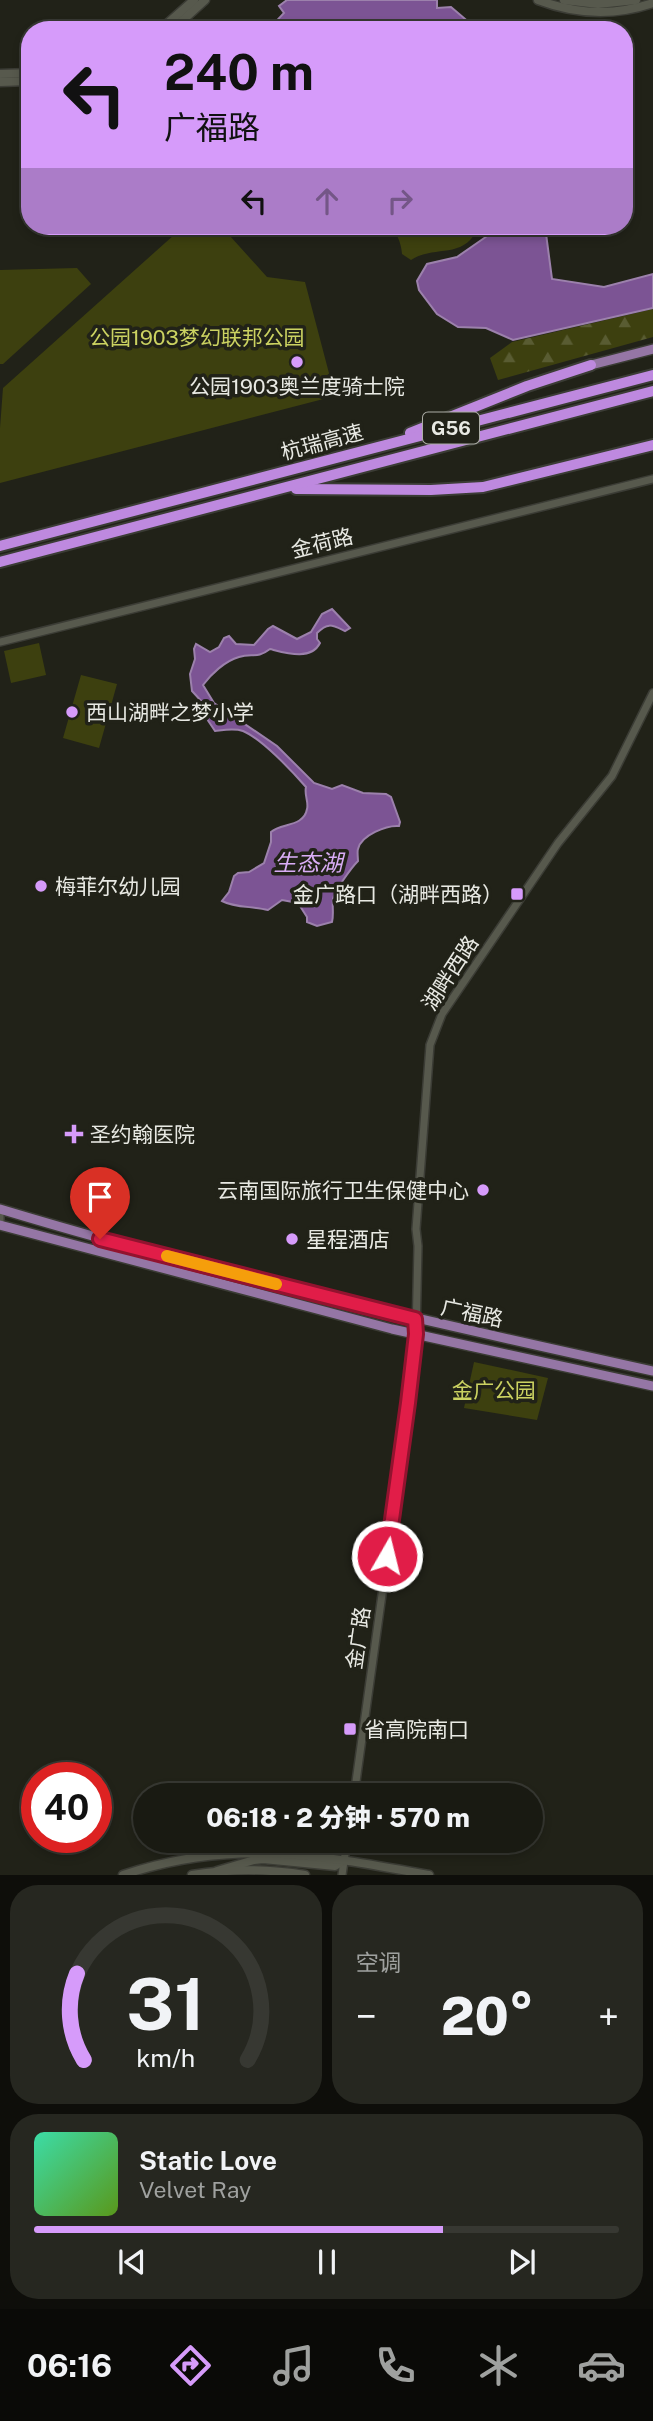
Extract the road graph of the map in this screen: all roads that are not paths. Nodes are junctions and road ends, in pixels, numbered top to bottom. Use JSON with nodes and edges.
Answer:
{"nodes":[{"id":1,"x":194,"y":0,"type":"edge"},
{"id":2,"x":205,"y":0,"type":"edge"},
{"id":3,"x":538,"y":0,"type":"edge"},
{"id":4,"x":564,"y":0,"type":"edge"},
{"id":5,"x":636,"y":0,"type":"edge"},
{"id":6,"x":653,"y":3,"type":"edge"},
{"id":7,"x":170,"y":21,"type":"edge"},
{"id":8,"x":182,"y":21,"type":"edge"},
{"id":9,"x":21,"y":73,"type":"edge"},
{"id":10,"x":0,"y":74,"type":"edge"},
{"id":11,"x":21,"y":81,"type":"edge"},
{"id":12,"x":0,"y":82,"type":"edge"},
{"id":13,"x":653,"y":349,"type":"edge"},
{"id":14,"x":591,"y":365,"type":"joint"},
{"id":15,"x":653,"y":376,"type":"edge"},
{"id":16,"x":653,"y":391,"type":"edge"},
{"id":17,"x":653,"y":445,"type":"edge"},
{"id":18,"x":330,"y":460,"type":"junction"},
{"id":19,"x":653,"y":479,"type":"edge"},
{"id":20,"x":251,"y":496,"type":"junction"},
{"id":21,"x":0,"y":546,"type":"edge"},
{"id":22,"x":0,"y":562,"type":"edge"},
{"id":23,"x":0,"y":642,"type":"edge"},
{"id":24,"x":653,"y":693,"type":"edge"},
{"id":25,"x":0,"y":1210,"type":"edge"},
{"id":26,"x":0,"y":1224,"type":"edge"},
{"id":27,"x":415,"y":1319,"type":"junction"},
{"id":28,"x":416,"y":1334,"type":"junction"},
{"id":29,"x":653,"y":1371,"type":"edge"},
{"id":30,"x":653,"y":1386,"type":"edge"},
{"id":31,"x":356,"y":1783,"type":"edge"},
{"id":32,"x":345,"y":1853,"type":"edge"},
{"id":33,"x":215,"y":1854,"type":"junction"},
{"id":34,"x":344,"y":1860,"type":"junction"},
{"id":35,"x":218,"y":1871,"type":"junction"},
{"id":36,"x":123,"y":1875,"type":"edge"},
{"id":37,"x":192,"y":1875,"type":"edge"},
{"id":38,"x":305,"y":1875,"type":"edge"},
{"id":39,"x":342,"y":1875,"type":"edge"},
{"id":40,"x":429,"y":1875,"type":"edge"}],
"edges":[{"from":1,"to":7,"type":"main road"},
{"from":2,"to":8,"type":"main road"},
{"from":3,"to":6,"type":"main road"},
{"from":4,"to":5,"type":"main road"},
{"from":9,"to":10,"type":"main road"},
{"from":11,"to":12,"type":"main road"},
{"from":13,"to":14,"type":"main road"},
{"from":14,"to":18,"type":"highway"},
{"from":15,"to":18,"type":"highway","name":"杭瑞高速","number":"G56"},
{"from":16,"to":20,"type":"highway","name":"杭瑞高速","number":"G56"},
{"from":17,"to":20,"type":"highway"},
{"from":18,"to":21,"type":"highway","name":"杭瑞高速","number":"G56"},
{"from":19,"to":23,"type":"street","name":"金荷路"},
{"from":20,"to":22,"type":"highway","name":"杭瑞高速","number":"G56"},
{"from":24,"to":27,"type":"street","name":"湖畔西路"},
{"from":25,"to":26,"type":"street"},
{"from":25,"to":27,"type":"main road","name":"广福路"},
{"from":26,"to":28,"type":"main road","name":"广福路"},
{"from":27,"to":28,"type":"street","name":"金广路"},
{"from":27,"to":29,"type":"main road","name":"广福路"},
{"from":28,"to":30,"type":"main road","name":"广福路"},
{"from":28,"to":31,"type":"street","name":"金广路"},
{"from":32,"to":34,"type":"street"},
{"from":33,"to":34,"type":"main road"},
{"from":33,"to":35,"type":"main road"},
{"from":33,"to":36,"type":"main road"},
{"from":34,"to":35,"type":"main road"},
{"from":34,"to":39,"type":"street"},
{"from":34,"to":40,"type":"main road"},
{"from":35,"to":37,"type":"main road"},
{"from":35,"to":38,"type":"main road"}]}
